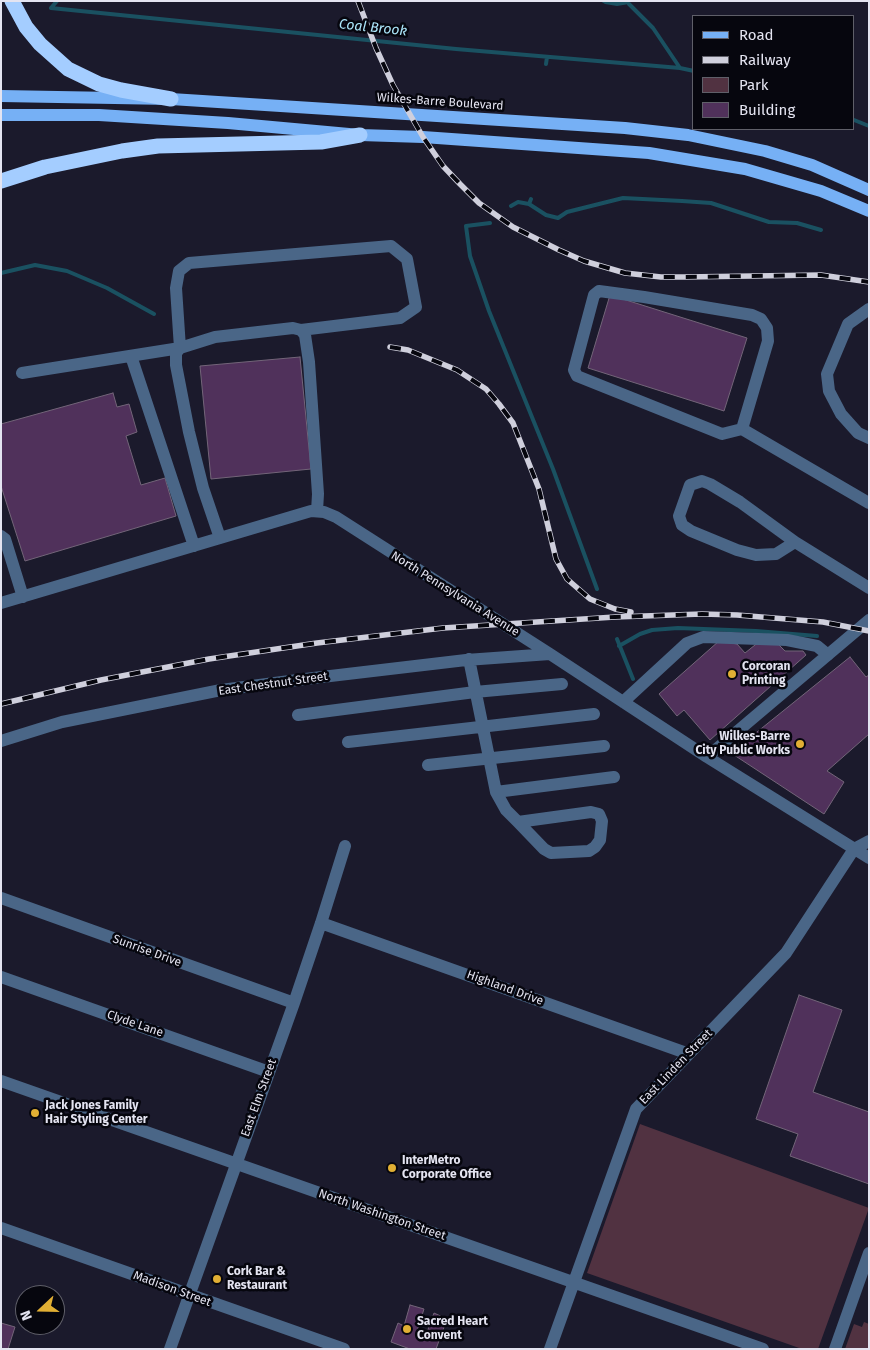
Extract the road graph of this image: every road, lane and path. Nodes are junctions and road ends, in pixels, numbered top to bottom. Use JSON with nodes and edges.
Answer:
{"nodes":[{"id":1,"x":12,"y":1,"type":"edge"},
{"id":2,"x":1,"y":96,"type":"edge"},
{"id":3,"x":171,"y":99,"type":"junction"},
{"id":4,"x":1,"y":115,"type":"edge"},
{"id":5,"x":360,"y":135,"type":"junction"},
{"id":6,"x":1,"y":181,"type":"edge"},
{"id":7,"x":869,"y":190,"type":"edge"},
{"id":8,"x":869,"y":211,"type":"edge"},
{"id":9,"x":869,"y":308,"type":"edge"},
{"id":10,"x":301,"y":330,"type":"junction"},
{"id":11,"x":180,"y":348,"type":"junction"},
{"id":12,"x":131,"y":356,"type":"junction"},
{"id":13,"x":22,"y":373,"type":"dead end"},
{"id":14,"x":742,"y":429,"type":"junction"},
{"id":15,"x":869,"y":438,"type":"edge"},
{"id":16,"x":869,"y":503,"type":"edge"},
{"id":17,"x":317,"y":511,"type":"junction"},
{"id":18,"x":1,"y":536,"type":"edge"},
{"id":19,"x":220,"y":538,"type":"junction"},
{"id":20,"x":795,"y":542,"type":"junction"},
{"id":21,"x":194,"y":546,"type":"junction"},
{"id":22,"x":869,"y":588,"type":"edge"},
{"id":23,"x":23,"y":597,"type":"junction"},
{"id":24,"x":1,"y":603,"type":"edge"},
{"id":25,"x":869,"y":620,"type":"edge"},
{"id":26,"x":550,"y":654,"type":"junction"},
{"id":27,"x":828,"y":656,"type":"junction"},
{"id":28,"x":468,"y":659,"type":"junction"},
{"id":29,"x":562,"y":684,"type":"dead end"},
{"id":30,"x":475,"y":692,"type":"junction"},
{"id":31,"x":623,"y":702,"type":"junction"},
{"id":32,"x":594,"y":714,"type":"dead end"},
{"id":33,"x":298,"y":715,"type":"dead end"},
{"id":34,"x":482,"y":726,"type":"junction"},
{"id":35,"x":1,"y":741,"type":"edge"},
{"id":36,"x":348,"y":742,"type":"dead end"},
{"id":37,"x":604,"y":746,"type":"dead end"},
{"id":38,"x":707,"y":757,"type":"junction"},
{"id":39,"x":489,"y":759,"type":"junction"},
{"id":40,"x":428,"y":765,"type":"dead end"},
{"id":41,"x":614,"y":777,"type":"dead end"},
{"id":42,"x":496,"y":792,"type":"junction"},
{"id":43,"x":518,"y":822,"type":"junction"},
{"id":44,"x":869,"y":841,"type":"edge"},
{"id":45,"x":345,"y":846,"type":"dead end"},
{"id":46,"x":854,"y":849,"type":"junction"},
{"id":47,"x":869,"y":858,"type":"edge"},
{"id":48,"x":1,"y":898,"type":"edge"},
{"id":49,"x":321,"y":923,"type":"junction"},
{"id":50,"x":1,"y":977,"type":"edge"},
{"id":51,"x":294,"y":1003,"type":"junction"},
{"id":52,"x":689,"y":1054,"type":"junction"},
{"id":53,"x":269,"y":1072,"type":"junction"},
{"id":54,"x":1,"y":1081,"type":"edge"},
{"id":55,"x":236,"y":1163,"type":"junction"},
{"id":56,"x":1,"y":1228,"type":"edge"},
{"id":57,"x":869,"y":1253,"type":"edge"},
{"id":58,"x":573,"y":1282,"type":"junction"},
{"id":59,"x":189,"y":1295,"type":"junction"},
{"id":60,"x":756,"y":1348,"type":"edge"},
{"id":61,"x":170,"y":1349,"type":"edge"},
{"id":62,"x":344,"y":1349,"type":"edge"},
{"id":63,"x":550,"y":1349,"type":"edge"},
{"id":64,"x":835,"y":1349,"type":"edge"}],
"edges":[{"from":1,"to":3,"type":"highway"},
{"from":2,"to":3,"type":"main road","name":"Wilkes-Barre Boulevard"},
{"from":3,"to":7,"type":"main road","name":"Wilkes-Barre Boulevard"},
{"from":4,"to":5,"type":"main road"},
{"from":5,"to":6,"type":"highway"},
{"from":5,"to":8,"type":"main road"},
{"from":9,"to":15,"type":"street"},
{"from":10,"to":11,"type":"street"},
{"from":10,"to":11,"type":"street"},
{"from":10,"to":17,"type":"street"},
{"from":11,"to":12,"type":"street"},
{"from":11,"to":19,"type":"street"},
{"from":12,"to":13,"type":"street"},
{"from":12,"to":21,"type":"street"},
{"from":14,"to":14,"type":"street"},
{"from":14,"to":16,"type":"street"},
{"from":17,"to":19,"type":"street"},
{"from":17,"to":26,"type":"street","name":"North Pennsylvania Avenue"},
{"from":18,"to":23,"type":"street"},
{"from":19,"to":21,"type":"street"},
{"from":20,"to":20,"type":"street"},
{"from":20,"to":22,"type":"street"},
{"from":21,"to":23,"type":"street"},
{"from":23,"to":24,"type":"street"},
{"from":25,"to":27,"type":"street"},
{"from":26,"to":28,"type":"street","name":"East Chestnut Street"},
{"from":26,"to":31,"type":"street","name":"North Pennsylvania Avenue"},
{"from":27,"to":31,"type":"street"},
{"from":27,"to":38,"type":"street"},
{"from":28,"to":30,"type":"street"},
{"from":28,"to":35,"type":"street","name":"East Chestnut Street"},
{"from":29,"to":30,"type":"street"},
{"from":30,"to":33,"type":"street"},
{"from":30,"to":34,"type":"street"},
{"from":31,"to":38,"type":"street","name":"North Pennsylvania Avenue"},
{"from":32,"to":34,"type":"street"},
{"from":34,"to":36,"type":"street"},
{"from":34,"to":39,"type":"street"},
{"from":37,"to":39,"type":"street"},
{"from":38,"to":46,"type":"street","name":"North Pennsylvania Avenue"},
{"from":39,"to":40,"type":"street"},
{"from":39,"to":42,"type":"street"},
{"from":41,"to":42,"type":"street"},
{"from":42,"to":43,"type":"street"},
{"from":43,"to":43,"type":"street"},
{"from":44,"to":46,"type":"street"},
{"from":45,"to":49,"type":"street","name":"East Elm Street"},
{"from":46,"to":47,"type":"street","name":"North Pennsylvania Avenue"},
{"from":46,"to":52,"type":"street","name":"East Linden Street"},
{"from":48,"to":51,"type":"street","name":"Sunrise Drive"},
{"from":49,"to":51,"type":"street","name":"East Elm Street"},
{"from":49,"to":52,"type":"street","name":"Highland Drive"},
{"from":50,"to":53,"type":"street","name":"Clyde Lane"},
{"from":51,"to":53,"type":"street","name":"East Elm Street"},
{"from":52,"to":58,"type":"street","name":"East Linden Street"},
{"from":53,"to":55,"type":"street","name":"East Elm Street"},
{"from":54,"to":55,"type":"street","name":"North Washington Street"},
{"from":55,"to":58,"type":"street","name":"North Washington Street"},
{"from":55,"to":59,"type":"street","name":"East Elm Street"},
{"from":56,"to":59,"type":"street","name":"Madison Street"},
{"from":57,"to":64,"type":"street"},
{"from":58,"to":60,"type":"street","name":"North Washington Street"},
{"from":58,"to":63,"type":"street","name":"East Linden Street"},
{"from":59,"to":61,"type":"street","name":"East Elm Street"},
{"from":59,"to":62,"type":"street","name":"Madison Street"}]}
